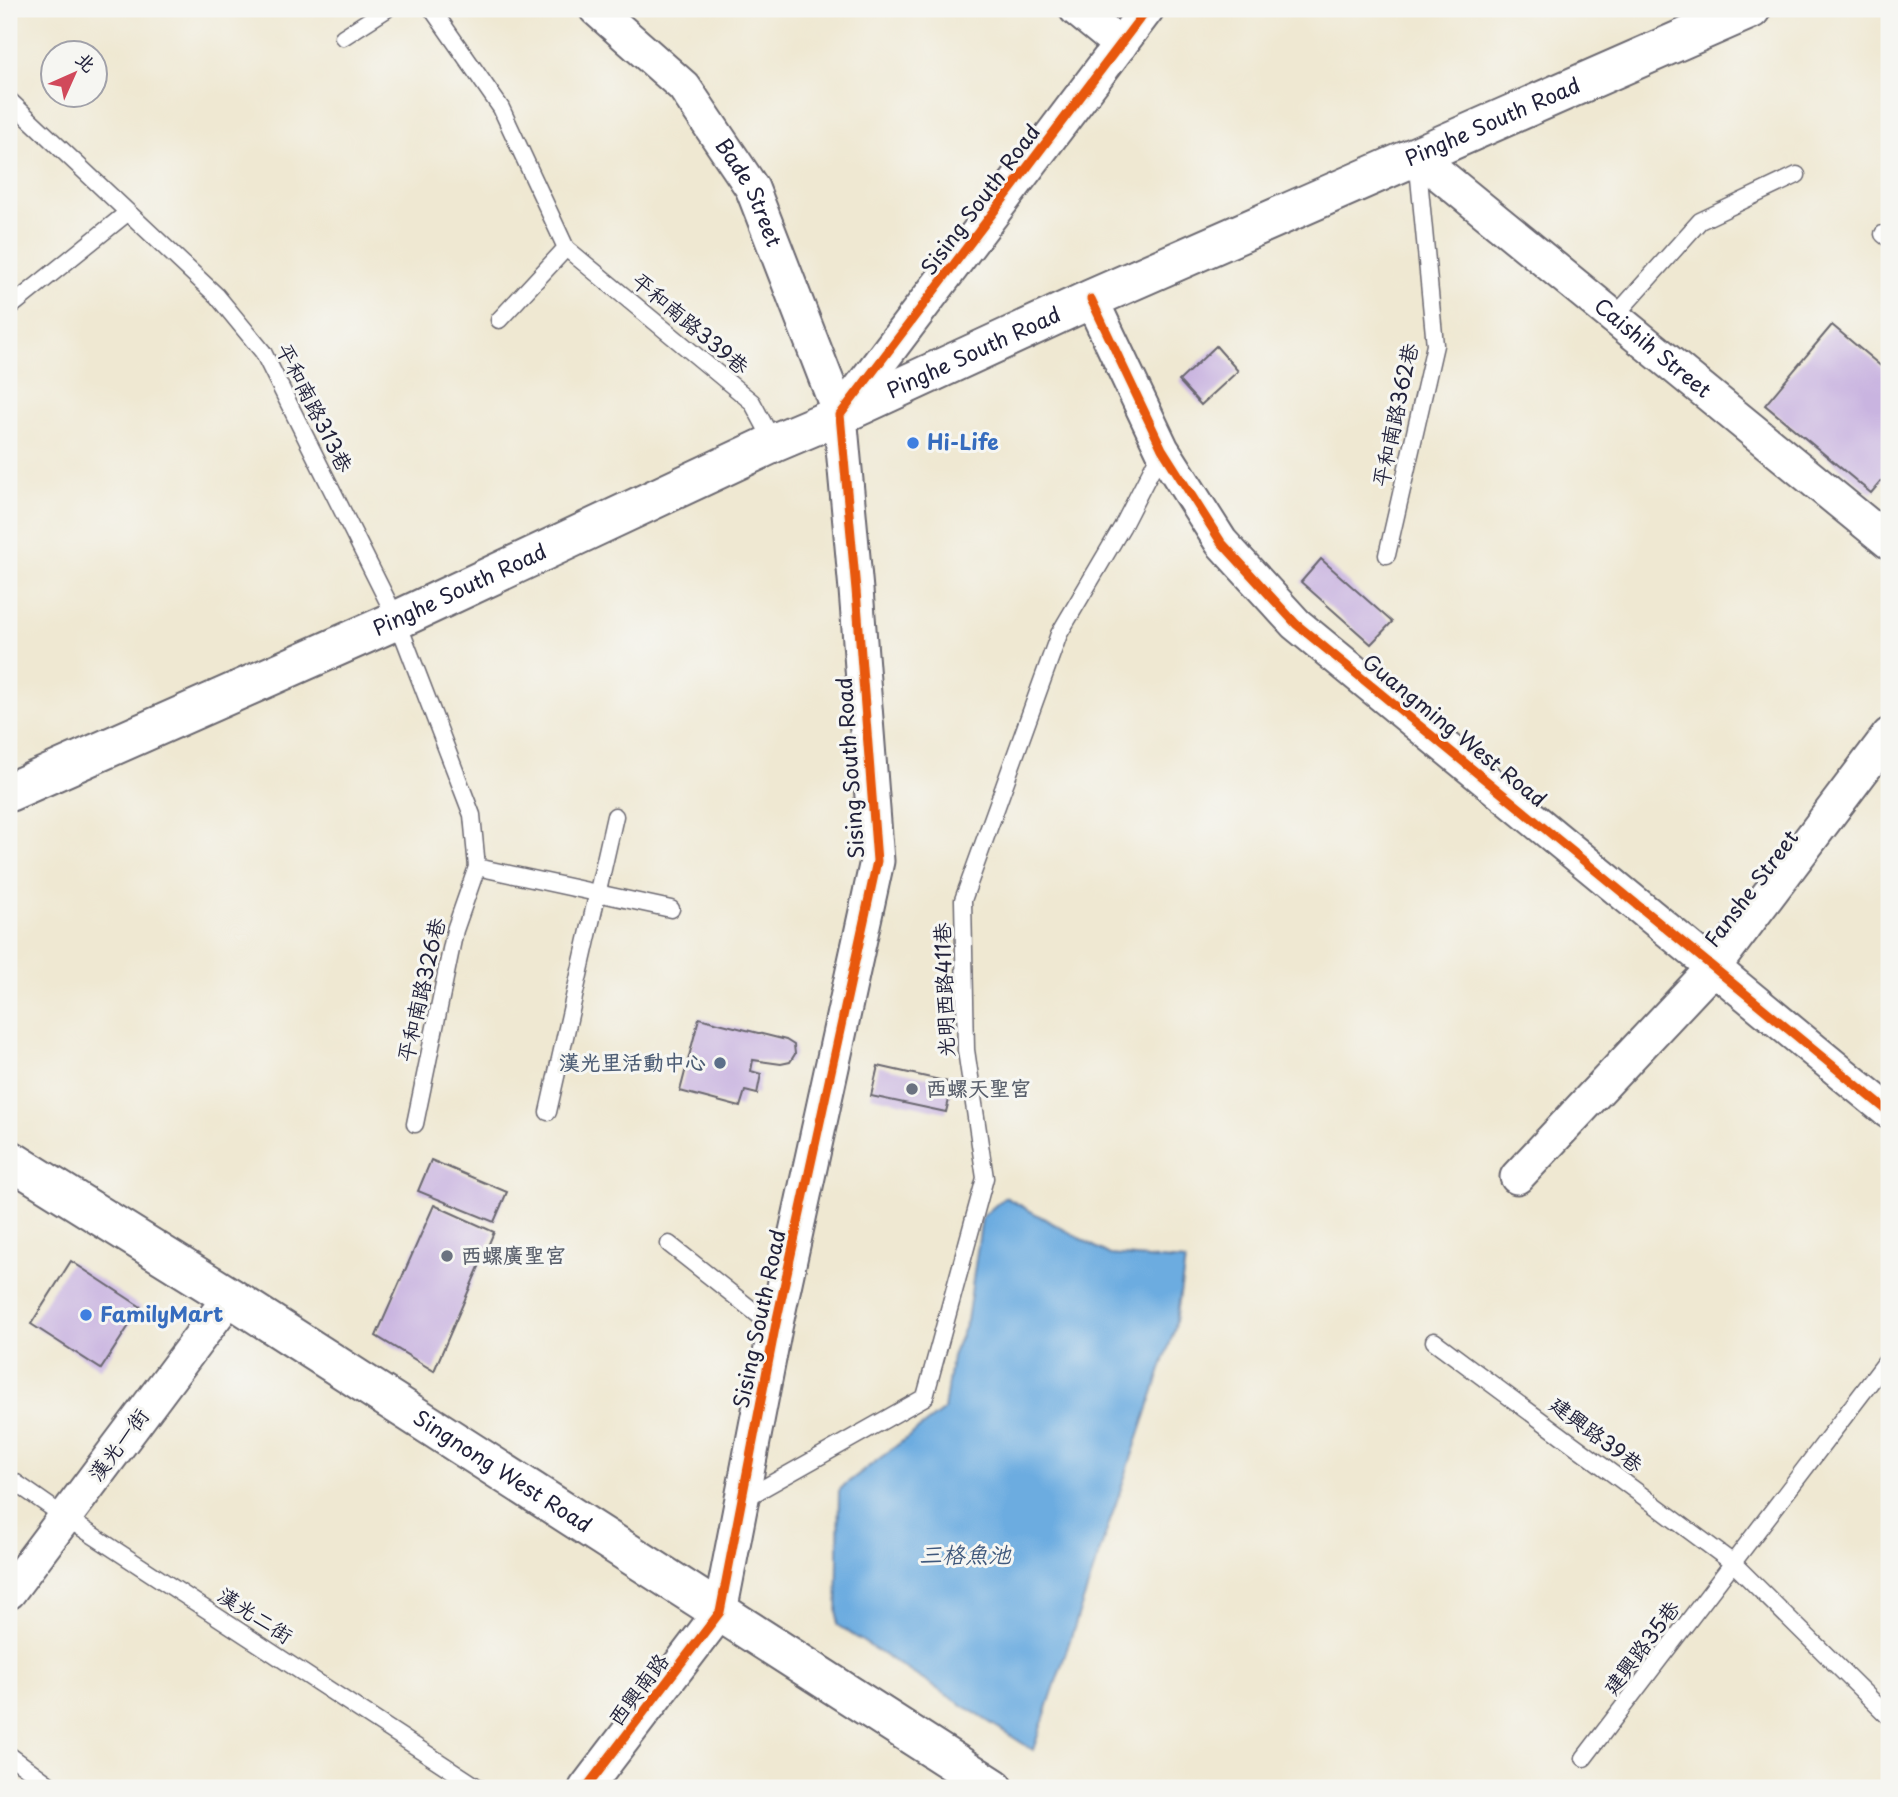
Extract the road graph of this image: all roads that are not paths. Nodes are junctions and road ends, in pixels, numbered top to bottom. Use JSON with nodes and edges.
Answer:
{"nodes":[{"id":1,"x":387,"y":9,"type":"edge"},
{"id":2,"x":432,"y":9,"type":"edge"},
{"id":3,"x":596,"y":9,"type":"edge"},
{"id":4,"x":1076,"y":9,"type":"edge"},
{"id":5,"x":1147,"y":9,"type":"edge"},
{"id":6,"x":1751,"y":9,"type":"edge"},
{"id":7,"x":343,"y":37,"type":"dead end"},
{"id":8,"x":1120,"y":45,"type":"junction"},
{"id":9,"x":9,"y":100,"type":"edge"},
{"id":10,"x":1417,"y":156,"type":"junction"},
{"id":11,"x":1797,"y":175,"type":"dead end"},
{"id":12,"x":127,"y":213,"type":"junction"},
{"id":13,"x":566,"y":248,"type":"junction"},
{"id":14,"x":1091,"y":299,"type":"junction"},
{"id":15,"x":9,"y":308,"type":"edge"},
{"id":16,"x":1614,"y":317,"type":"junction"},
{"id":17,"x":499,"y":320,"type":"dead end"},
{"id":18,"x":840,"y":415,"type":"junction"},
{"id":19,"x":774,"y":443,"type":"junction"},
{"id":20,"x":1162,"y":449,"type":"junction"},
{"id":21,"x":1889,"y":542,"type":"edge"},
{"id":22,"x":1387,"y":555,"type":"dead end"},
{"id":23,"x":397,"y":620,"type":"junction"},
{"id":24,"x":1889,"y":735,"type":"edge"},
{"id":25,"x":9,"y":792,"type":"edge"},
{"id":26,"x":615,"y":816,"type":"dead end"},
{"id":27,"x":477,"y":867,"type":"junction"},
{"id":28,"x":597,"y":894,"type":"junction"},
{"id":29,"x":671,"y":909,"type":"dead end"},
{"id":30,"x":1714,"y":967,"type":"junction"},
{"id":31,"x":548,"y":1112,"type":"dead end"},
{"id":32,"x":1889,"y":1112,"type":"edge"},
{"id":33,"x":415,"y":1124,"type":"dead end"},
{"id":34,"x":9,"y":1159,"type":"edge"},
{"id":35,"x":1517,"y":1177,"type":"dead end"},
{"id":36,"x":669,"y":1244,"type":"dead end"},
{"id":37,"x":230,"y":1297,"type":"junction"},
{"id":38,"x":775,"y":1328,"type":"junction"},
{"id":39,"x":1434,"y":1341,"type":"dead end"},
{"id":40,"x":1889,"y":1358,"type":"edge"},
{"id":41,"x":9,"y":1478,"type":"edge"},
{"id":42,"x":742,"y":1500,"type":"junction"},
{"id":43,"x":65,"y":1517,"type":"junction"},
{"id":44,"x":1733,"y":1563,"type":"junction"},
{"id":45,"x":9,"y":1592,"type":"edge"},
{"id":46,"x":720,"y":1612,"type":"junction"},
{"id":47,"x":1889,"y":1717,"type":"edge"},
{"id":48,"x":9,"y":1755,"type":"edge"},
{"id":49,"x":1584,"y":1758,"type":"dead end"},
{"id":50,"x":54,"y":1788,"type":"edge"},
{"id":51,"x":479,"y":1788,"type":"edge"},
{"id":52,"x":586,"y":1788,"type":"edge"},
{"id":53,"x":994,"y":1788,"type":"edge"}],
"edges":[{"from":1,"to":7,"type":"lane"},
{"from":2,"to":13,"type":"lane","name":"平和南路339巷"},
{"from":3,"to":18,"type":"street","name":"Bade Street"},
{"from":4,"to":8,"type":"street"},
{"from":5,"to":8,"type":"street","name":"Sising South Road"},
{"from":6,"to":10,"type":"main road","name":"Pinghe South Road"},
{"from":8,"to":18,"type":"street","name":"Sising South Road"},
{"from":9,"to":12,"type":"lane","name":"平和南路313巷"},
{"from":10,"to":14,"type":"main road","name":"Pinghe South Road"},
{"from":10,"to":16,"type":"street","name":"Caishih Street"},
{"from":10,"to":22,"type":"lane","name":"平和南路362巷"},
{"from":11,"to":16,"type":"lane"},
{"from":12,"to":15,"type":"lane"},
{"from":12,"to":23,"type":"lane","name":"平和南路313巷"},
{"from":13,"to":17,"type":"lane"},
{"from":13,"to":19,"type":"lane","name":"平和南路339巷"},
{"from":14,"to":18,"type":"main road","name":"Pinghe South Road"},
{"from":14,"to":20,"type":"street","name":"Guangming West Road"},
{"from":16,"to":21,"type":"street","name":"Caishih Street"},
{"from":18,"to":19,"type":"main road","name":"Pinghe South Road"},
{"from":18,"to":38,"type":"street","name":"Sising South Road"},
{"from":19,"to":23,"type":"main road","name":"Pinghe South Road"},
{"from":20,"to":30,"type":"street","name":"Guangming West Road"},
{"from":20,"to":42,"type":"lane","name":"光明西路411巷"},
{"from":23,"to":25,"type":"main road","name":"Pinghe South Road"},
{"from":23,"to":27,"type":"lane","name":"平和南路326巷"},
{"from":24,"to":30,"type":"street","name":"Fanshe Street"},
{"from":26,"to":28,"type":"lane"},
{"from":27,"to":28,"type":"lane"},
{"from":27,"to":33,"type":"lane","name":"平和南路326巷"},
{"from":28,"to":29,"type":"lane"},
{"from":28,"to":31,"type":"lane"},
{"from":30,"to":32,"type":"street","name":"Guangming West Road"},
{"from":30,"to":35,"type":"street","name":"Fanshe Street"},
{"from":34,"to":37,"type":"main road","name":"Singnong West Road"},
{"from":36,"to":38,"type":"lane"},
{"from":37,"to":43,"type":"street","name":"漢光一街"},
{"from":37,"to":46,"type":"main road","name":"Singnong West Road"},
{"from":38,"to":42,"type":"street","name":"Sising South Road"},
{"from":39,"to":44,"type":"lane","name":"建興路39巷"},
{"from":40,"to":44,"type":"lane"},
{"from":41,"to":43,"type":"lane","name":"漢光二街"},
{"from":42,"to":46,"type":"street","name":"Sising South Road"},
{"from":43,"to":45,"type":"street","name":"漢光一街"},
{"from":43,"to":51,"type":"lane","name":"漢光二街"},
{"from":44,"to":47,"type":"lane","name":"建興路39巷"},
{"from":44,"to":49,"type":"lane","name":"建興路35巷"},
{"from":46,"to":52,"type":"street","name":"西興南路"},
{"from":46,"to":53,"type":"main road","name":"Singnong West Road"},
{"from":48,"to":50,"type":"lane"}]}
